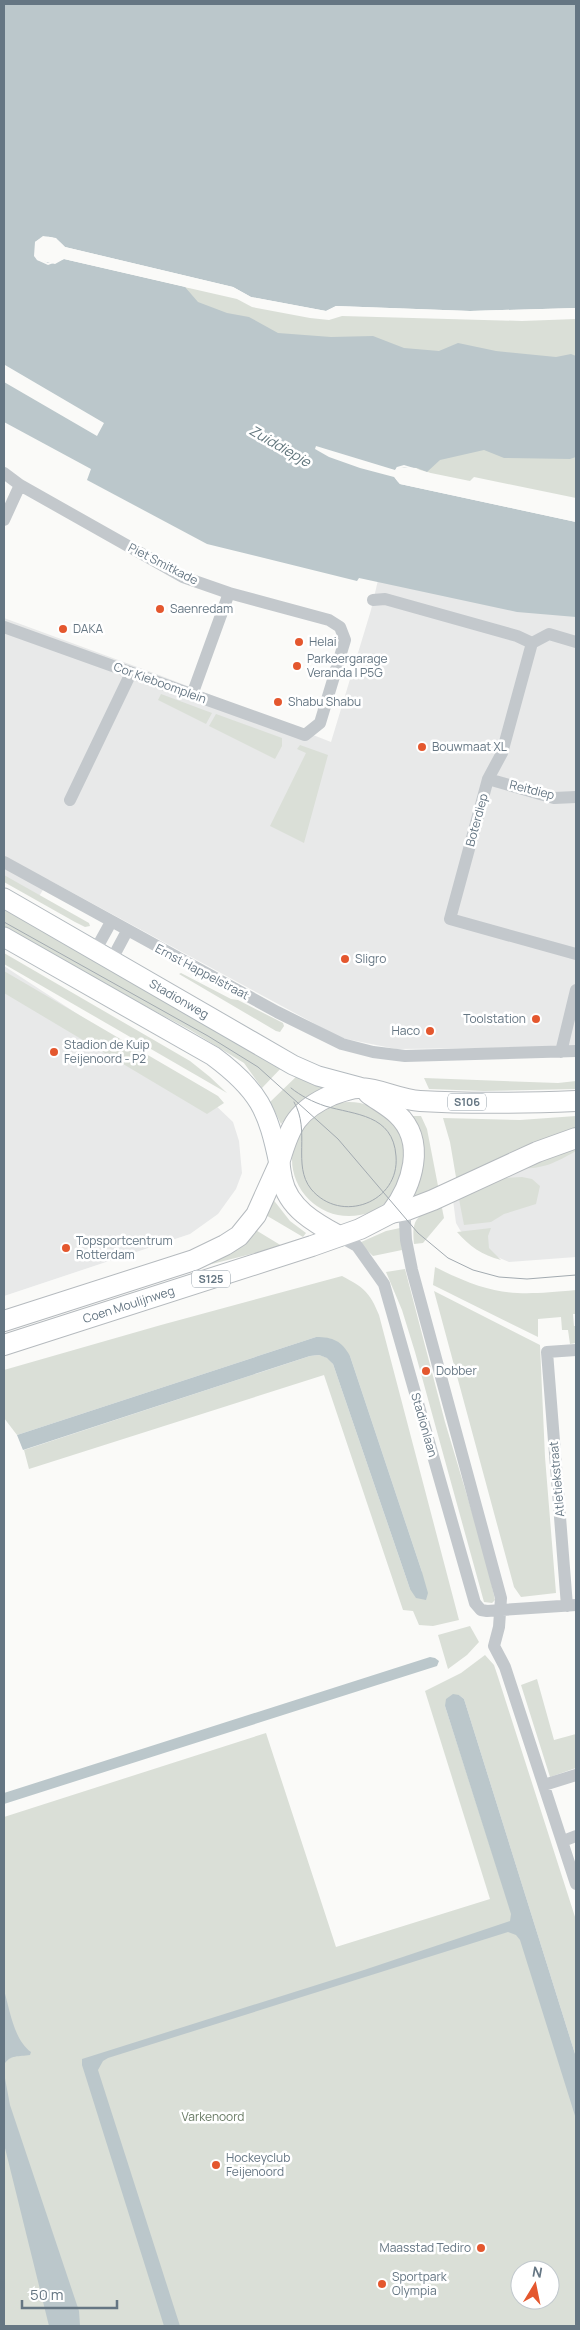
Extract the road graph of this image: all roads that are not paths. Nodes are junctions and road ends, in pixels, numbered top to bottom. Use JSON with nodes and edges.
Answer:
{"nodes":[{"id":1,"x":4,"y":473,"type":"edge"},
{"id":2,"x":20,"y":485,"type":"junction"},
{"id":3,"x":4,"y":520,"type":"edge"},
{"id":4,"x":229,"y":593,"type":"junction"},
{"id":5,"x":373,"y":600,"type":"dead end"},
{"id":6,"x":4,"y":627,"type":"edge"},
{"id":7,"x":576,"y":642,"type":"edge"},
{"id":8,"x":532,"y":643,"type":"junction"},
{"id":9,"x":130,"y":673,"type":"junction"},
{"id":10,"x":192,"y":695,"type":"junction"},
{"id":11,"x":315,"y":729,"type":"joint"},
{"id":12,"x":488,"y":779,"type":"junction"},
{"id":13,"x":576,"y":797,"type":"edge"},
{"id":14,"x":70,"y":800,"type":"dead end"},
{"id":15,"x":4,"y":862,"type":"edge"},
{"id":16,"x":4,"y":898,"type":"edge"},
{"id":17,"x":111,"y":922,"type":"junction"},
{"id":18,"x":127,"y":931,"type":"junction"},
{"id":19,"x":4,"y":937,"type":"edge"},
{"id":20,"x":576,"y":954,"type":"edge"},
{"id":21,"x":103,"y":956,"type":"junction"},
{"id":22,"x":576,"y":990,"type":"edge"},
{"id":23,"x":560,"y":1052,"type":"junction"},
{"id":24,"x":576,"y":1052,"type":"edge"},
{"id":25,"x":359,"y":1088,"type":"junction"},
{"id":26,"x":576,"y":1101,"type":"edge"},
{"id":27,"x":576,"y":1138,"type":"edge"},
{"id":28,"x":279,"y":1164,"type":"junction"},
{"id":29,"x":404,"y":1210,"type":"junction"},
{"id":30,"x":339,"y":1236,"type":"junction"},
{"id":31,"x":4,"y":1321,"type":"edge"},
{"id":32,"x":4,"y":1345,"type":"edge"},
{"id":33,"x":576,"y":1350,"type":"edge"},
{"id":34,"x":572,"y":1605,"type":"edge"},
{"id":35,"x":494,"y":1611,"type":"junction"},
{"id":36,"x":576,"y":1776,"type":"edge"},
{"id":37,"x":544,"y":1785,"type":"junction"},
{"id":38,"x":576,"y":1836,"type":"edge"},
{"id":39,"x":562,"y":1841,"type":"junction"},
{"id":40,"x":576,"y":1884,"type":"edge"}],
"edges":[{"from":1,"to":2,"type":"street","name":"Piet Smitkade"},
{"from":2,"to":3,"type":"street"},
{"from":2,"to":4,"type":"street","name":"Piet Smitkade"},
{"from":4,"to":10,"type":"street"},
{"from":4,"to":11,"type":"street","name":"Piet Smitkade"},
{"from":5,"to":8,"type":"street"},
{"from":6,"to":9,"type":"street","name":"Cor Kieboomplein"},
{"from":7,"to":8,"type":"street"},
{"from":8,"to":12,"type":"street","name":"Boterdiep"},
{"from":9,"to":10,"type":"street","name":"Cor Kieboomplein"},
{"from":9,"to":14,"type":"street"},
{"from":10,"to":11,"type":"street","name":"Cor Kieboomplein"},
{"from":12,"to":13,"type":"street","name":"Reitdiep"},
{"from":12,"to":20,"type":"street","name":"Boterdiep"},
{"from":15,"to":17,"type":"street","name":"Ernst Happelstraat"},
{"from":16,"to":21,"type":"main road","name":"Stadionweg","number":"S106"},
{"from":17,"to":18,"type":"street","name":"Ernst Happelstraat"},
{"from":17,"to":21,"type":"street"},
{"from":18,"to":21,"type":"street"},
{"from":18,"to":23,"type":"street","name":"Ernst Happelstraat"},
{"from":19,"to":28,"type":"main road"},
{"from":21,"to":25,"type":"main road","name":"Stadionweg","number":"S106"},
{"from":22,"to":23,"type":"street"},
{"from":23,"to":24,"type":"street"},
{"from":25,"to":26,"type":"main road","name":"Stadionweg","number":"S106"},
{"from":25,"to":28,"type":"main road","name":"Stadionweg"},
{"from":25,"to":29,"type":"main road","name":"Stadionweg"},
{"from":27,"to":29,"type":"main road"},
{"from":28,"to":30,"type":"main road"},
{"from":28,"to":31,"type":"main road","name":"Coen Moulijnweg","number":"S125"},
{"from":29,"to":30,"type":"main road"},
{"from":29,"to":35,"type":"street"},
{"from":30,"to":32,"type":"main road","name":"Coen Moulijnweg","number":"S125"},
{"from":30,"to":35,"type":"street","name":"Stadionlaan"},
{"from":33,"to":34,"type":"street","name":"Atletiekstraat"},
{"from":34,"to":35,"type":"street"},
{"from":35,"to":37,"type":"street"},
{"from":36,"to":37,"type":"street"},
{"from":37,"to":39,"type":"street"},
{"from":38,"to":39,"type":"street"},
{"from":39,"to":40,"type":"street"}]}
